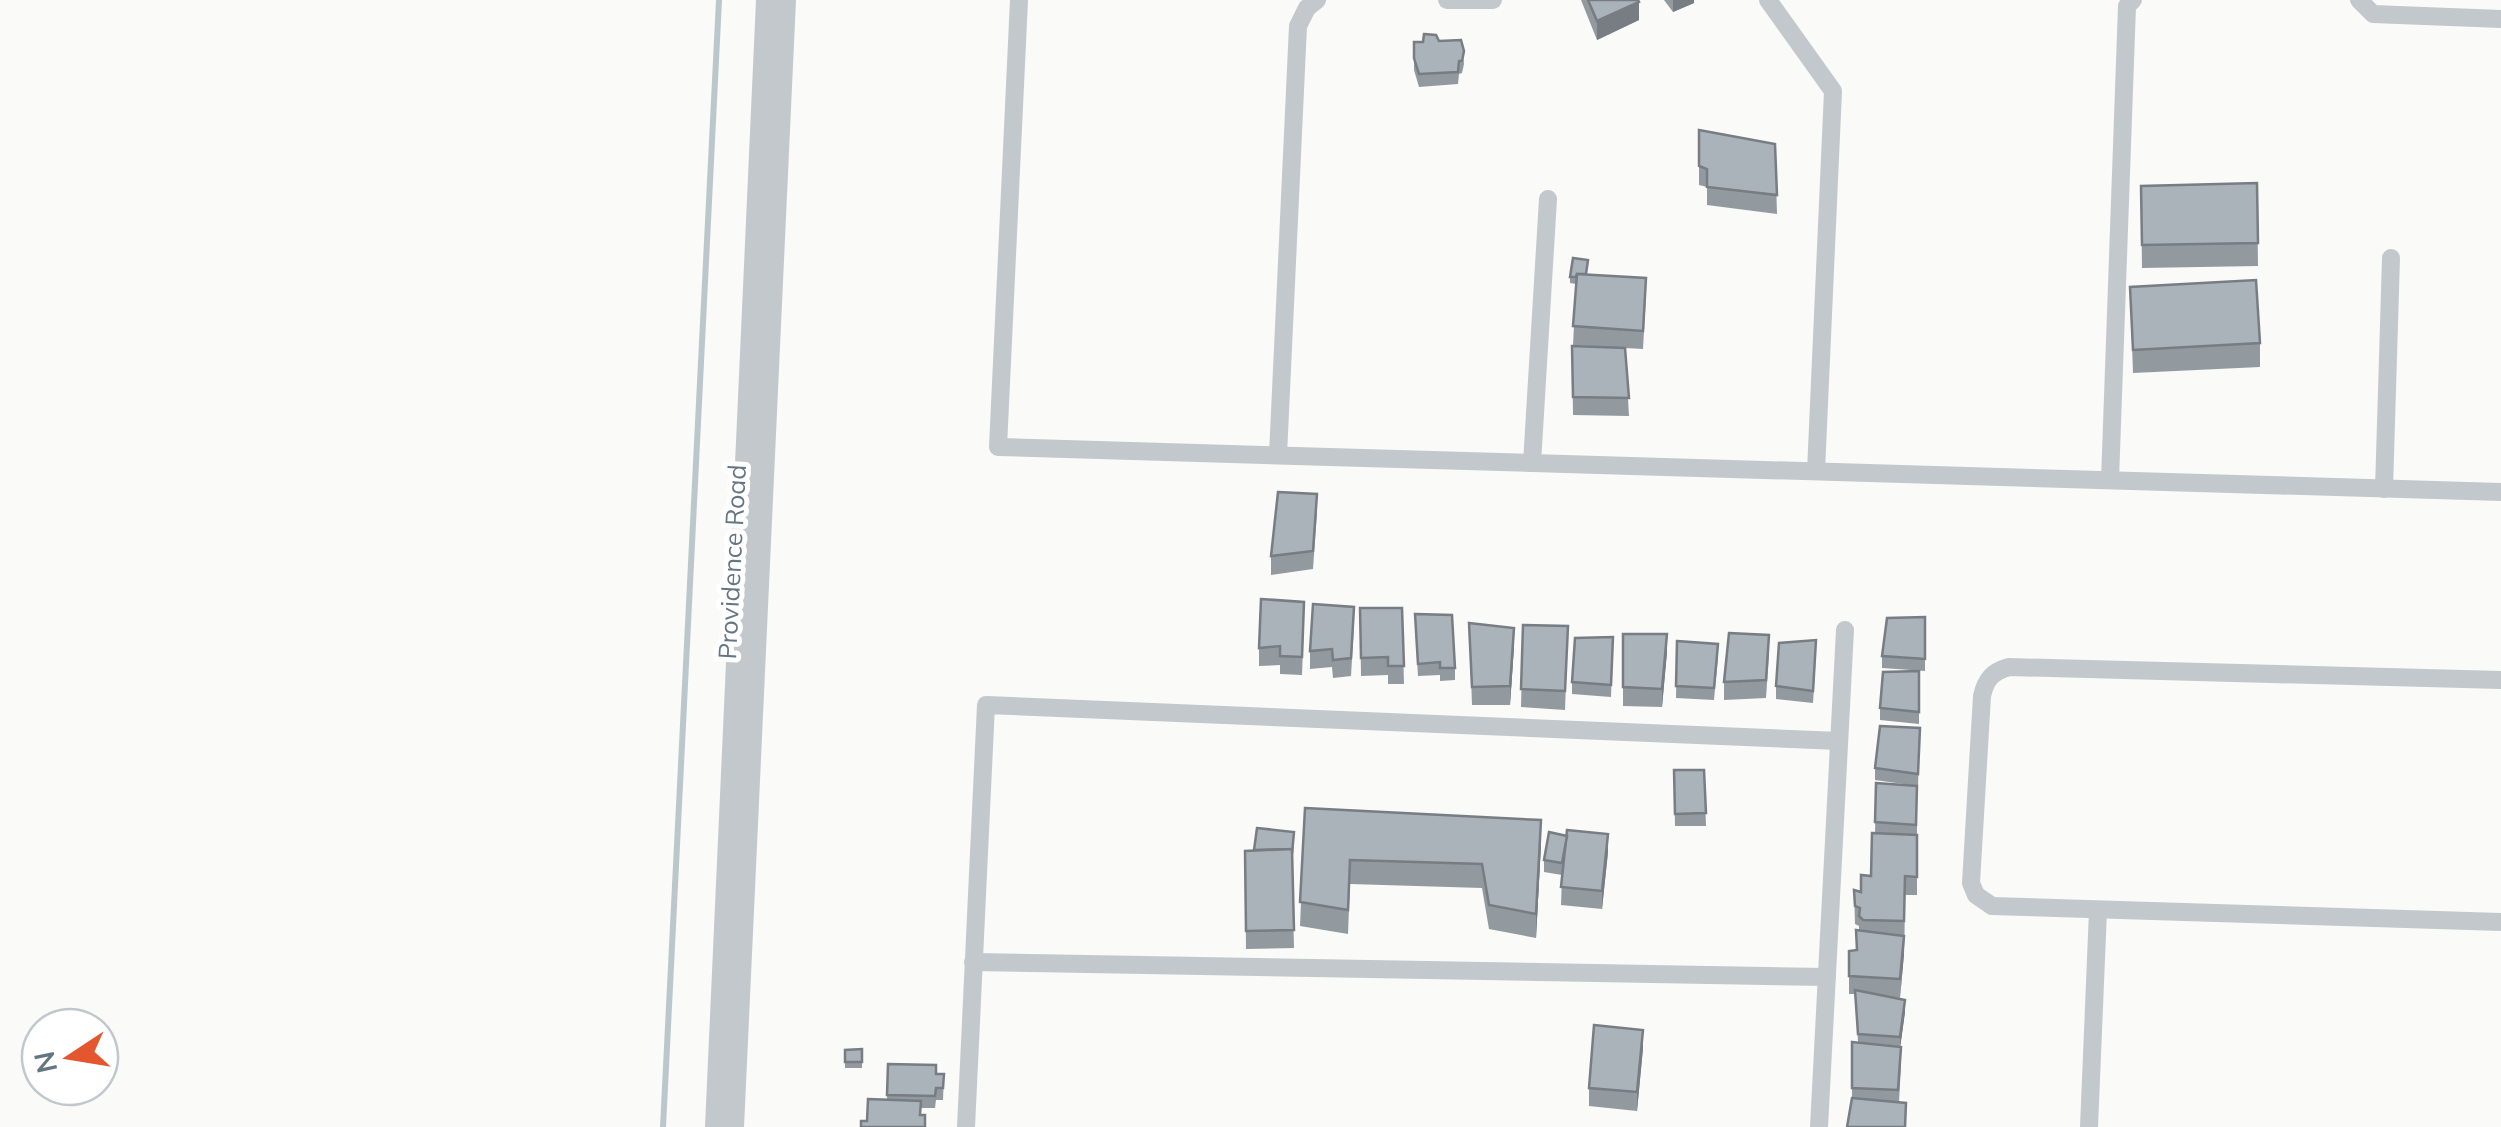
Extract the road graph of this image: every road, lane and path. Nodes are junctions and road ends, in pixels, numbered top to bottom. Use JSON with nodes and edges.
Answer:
{"nodes":[{"id":1,"x":767,"y":0,"type":"edge"},
{"id":2,"x":786,"y":0,"type":"edge"},
{"id":3,"x":1019,"y":0,"type":"edge"},
{"id":4,"x":1317,"y":0,"type":"edge"},
{"id":5,"x":1448,"y":0,"type":"edge"},
{"id":6,"x":1493,"y":0,"type":"edge"},
{"id":7,"x":1768,"y":0,"type":"edge"},
{"id":8,"x":2133,"y":0,"type":"edge"},
{"id":9,"x":2358,"y":0,"type":"edge"},
{"id":10,"x":2402,"y":7,"type":"edge"},
{"id":11,"x":2501,"y":19,"type":"edge"},
{"id":12,"x":1548,"y":199,"type":"dead end"},
{"id":13,"x":2390,"y":258,"type":"dead end"},
{"id":14,"x":1278,"y":455,"type":"junction"},
{"id":15,"x":1532,"y":463,"type":"junction"},
{"id":16,"x":1816,"y":472,"type":"junction"},
{"id":17,"x":2110,"y":480,"type":"junction"},
{"id":18,"x":2384,"y":489,"type":"junction"},
{"id":19,"x":2501,"y":492,"type":"edge"},
{"id":20,"x":1845,"y":630,"type":"dead end"},
{"id":21,"x":2501,"y":680,"type":"edge"},
{"id":22,"x":1839,"y":741,"type":"junction"},
{"id":23,"x":2098,"y":911,"type":"junction"},
{"id":24,"x":2501,"y":922,"type":"edge"},
{"id":25,"x":973,"y":962,"type":"junction"},
{"id":26,"x":1827,"y":978,"type":"junction"},
{"id":27,"x":716,"y":1127,"type":"edge"},
{"id":28,"x":733,"y":1127,"type":"edge"},
{"id":29,"x":966,"y":1127,"type":"edge"},
{"id":30,"x":1819,"y":1127,"type":"edge"},
{"id":31,"x":2089,"y":1127,"type":"edge"}],
"edges":[{"from":1,"to":27,"type":"street","name":"Providence Road"},
{"from":2,"to":28,"type":"street","name":"Providence Road"},
{"from":3,"to":14,"type":"street"},
{"from":4,"to":14,"type":"street"},
{"from":5,"to":6,"type":"street"},
{"from":7,"to":16,"type":"street"},
{"from":8,"to":17,"type":"street"},
{"from":9,"to":10,"type":"street"},
{"from":10,"to":11,"type":"street"},
{"from":12,"to":15,"type":"street"},
{"from":13,"to":18,"type":"street"},
{"from":14,"to":15,"type":"street"},
{"from":15,"to":16,"type":"street"},
{"from":16,"to":17,"type":"street"},
{"from":17,"to":18,"type":"street"},
{"from":18,"to":19,"type":"street"},
{"from":20,"to":22,"type":"street"},
{"from":21,"to":23,"type":"street"},
{"from":22,"to":25,"type":"street"},
{"from":22,"to":26,"type":"street"},
{"from":23,"to":24,"type":"street"},
{"from":23,"to":31,"type":"street"},
{"from":25,"to":26,"type":"street"},
{"from":25,"to":29,"type":"street"},
{"from":26,"to":30,"type":"street"}]}
